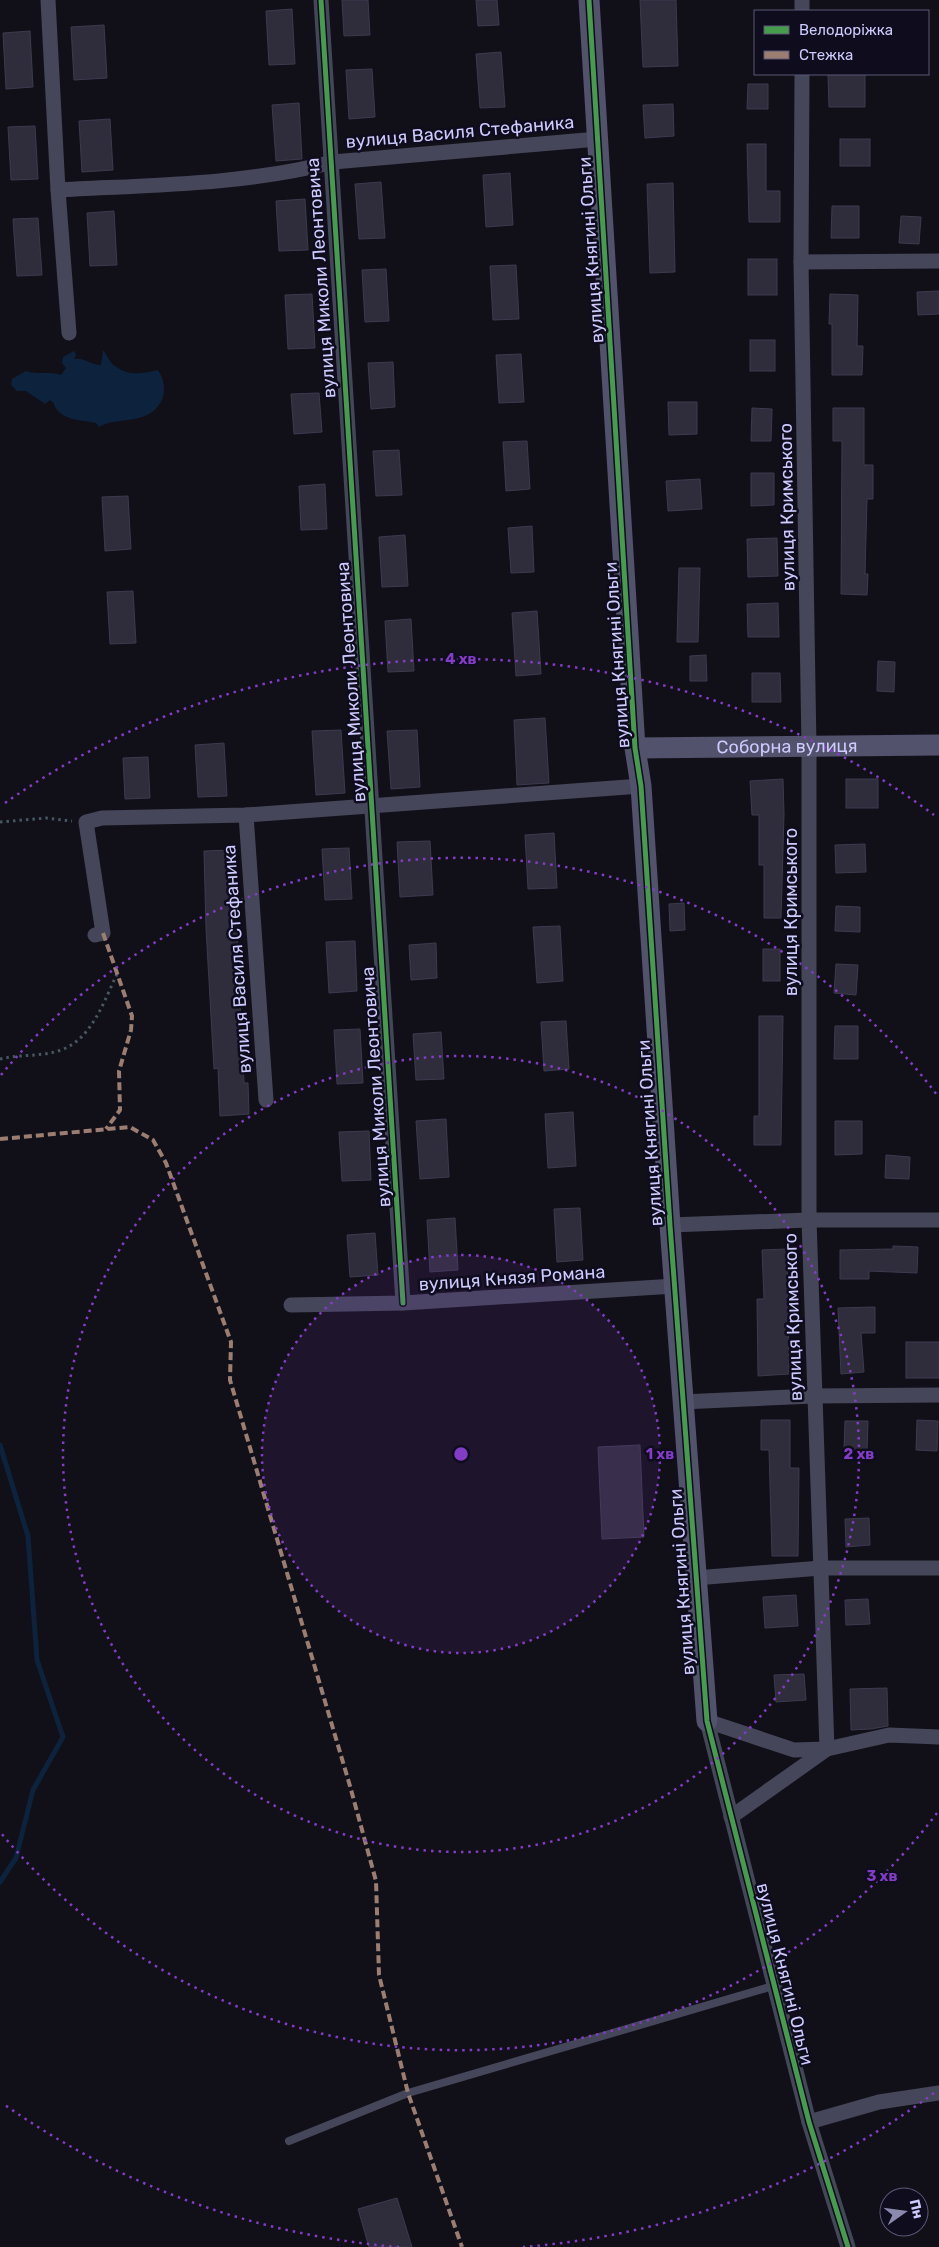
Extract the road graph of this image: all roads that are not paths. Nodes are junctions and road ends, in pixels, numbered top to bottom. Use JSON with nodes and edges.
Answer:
{"nodes":[{"id":1,"x":48,"y":0,"type":"edge"},
{"id":2,"x":321,"y":0,"type":"edge"},
{"id":3,"x":589,"y":0,"type":"edge"},
{"id":4,"x":802,"y":75,"type":"edge"},
{"id":5,"x":598,"y":139,"type":"junction"},
{"id":6,"x":333,"y":162,"type":"junction"},
{"id":7,"x":58,"y":190,"type":"junction"},
{"id":8,"x":939,"y":261,"type":"edge"},
{"id":9,"x":801,"y":262,"type":"junction"},
{"id":10,"x":69,"y":332,"type":"dead end"},
{"id":11,"x":939,"y":745,"type":"edge"},
{"id":12,"x":636,"y":748,"type":"junction"},
{"id":13,"x":809,"y":748,"type":"junction"},
{"id":14,"x":641,"y":786,"type":"junction"},
{"id":15,"x":373,"y":805,"type":"junction"},
{"id":16,"x":246,"y":814,"type":"junction"},
{"id":17,"x":95,"y":935,"type":"dead end"},
{"id":18,"x":266,"y":1100,"type":"dead end"},
{"id":19,"x":810,"y":1220,"type":"junction"},
{"id":20,"x":939,"y":1220,"type":"edge"},
{"id":21,"x":670,"y":1225,"type":"junction"},
{"id":22,"x":674,"y":1286,"type":"junction"},
{"id":23,"x":403,"y":1303,"type":"junction"},
{"id":24,"x":291,"y":1305,"type":"dead end"},
{"id":25,"x":939,"y":1395,"type":"edge"},
{"id":26,"x":814,"y":1396,"type":"junction"},
{"id":27,"x":682,"y":1402,"type":"junction"},
{"id":28,"x":821,"y":1568,"type":"junction"},
{"id":29,"x":939,"y":1568,"type":"edge"},
{"id":30,"x":695,"y":1578,"type":"junction"},
{"id":31,"x":707,"y":1721,"type":"junction"},
{"id":32,"x":939,"y":1737,"type":"edge"},
{"id":33,"x":827,"y":1749,"type":"junction"},
{"id":34,"x":731,"y":1817,"type":"junction"},
{"id":35,"x":773,"y":1986,"type":"junction"},
{"id":36,"x":939,"y":2093,"type":"edge"},
{"id":37,"x":809,"y":2122,"type":"junction"},
{"id":38,"x":289,"y":2141,"type":"dead end"},
{"id":39,"x":848,"y":2247,"type":"edge"}],
"edges":[{"from":1,"to":7,"type":"street"},
{"from":2,"to":6,"type":"street","name":"вулиця Миколи Леонтовича"},
{"from":3,"to":5,"type":"street","name":"вулиця Княгині Ольги"},
{"from":4,"to":9,"type":"street","name":"вулиця Кримського"},
{"from":5,"to":6,"type":"street","name":"вулиця Василя Стефаника"},
{"from":5,"to":12,"type":"street","name":"вулиця Княгині Ольги"},
{"from":6,"to":7,"type":"street","name":"вулиця Василя Стефаника"},
{"from":6,"to":15,"type":"street","name":"вулиця Миколи Леонтовича"},
{"from":7,"to":10,"type":"street"},
{"from":8,"to":9,"type":"street"},
{"from":9,"to":13,"type":"street","name":"вулиця Кримського"},
{"from":11,"to":13,"type":"street","name":"Соборна вулиця"},
{"from":12,"to":13,"type":"street","name":"Соборна вулиця"},
{"from":12,"to":14,"type":"street","name":"вулиця Княгині Ольги"},
{"from":13,"to":19,"type":"street","name":"вулиця Кримського"},
{"from":14,"to":15,"type":"street"},
{"from":14,"to":21,"type":"street","name":"вулиця Княгині Ольги"},
{"from":15,"to":16,"type":"street"},
{"from":15,"to":23,"type":"street","name":"вулиця Миколи Леонтовича"},
{"from":16,"to":17,"type":"street"},
{"from":16,"to":18,"type":"street","name":"вулиця Василя Стефаника"},
{"from":19,"to":20,"type":"street"},
{"from":19,"to":21,"type":"street"},
{"from":19,"to":26,"type":"street","name":"вулиця Кримського"},
{"from":21,"to":22,"type":"street","name":"вулиця Княгині Ольги"},
{"from":22,"to":23,"type":"street","name":"вулиця Князя Романа"},
{"from":22,"to":27,"type":"street","name":"вулиця Княгині Ольги"},
{"from":23,"to":24,"type":"street","name":"вулиця Князя Романа"},
{"from":25,"to":26,"type":"street"},
{"from":26,"to":27,"type":"street"},
{"from":26,"to":28,"type":"street","name":"вулиця Кримського"},
{"from":27,"to":30,"type":"street","name":"вулиця Княгині Ольги"},
{"from":28,"to":29,"type":"street"},
{"from":28,"to":30,"type":"street"},
{"from":28,"to":33,"type":"street","name":"вулиця Кримського"},
{"from":30,"to":31,"type":"street","name":"вулиця Княгині Ольги"},
{"from":31,"to":33,"type":"street"},
{"from":31,"to":34,"type":"street","name":"вулиця Княгині Ольги"},
{"from":32,"to":33,"type":"street"},
{"from":33,"to":34,"type":"street"},
{"from":34,"to":35,"type":"street","name":"вулиця Княгині Ольги"},
{"from":35,"to":37,"type":"street","name":"вулиця Княгині Ольги"},
{"from":35,"to":38,"type":"lane"},
{"from":36,"to":37,"type":"street"},
{"from":37,"to":39,"type":"street","name":"вулиця Княгині Ольги"}]}
